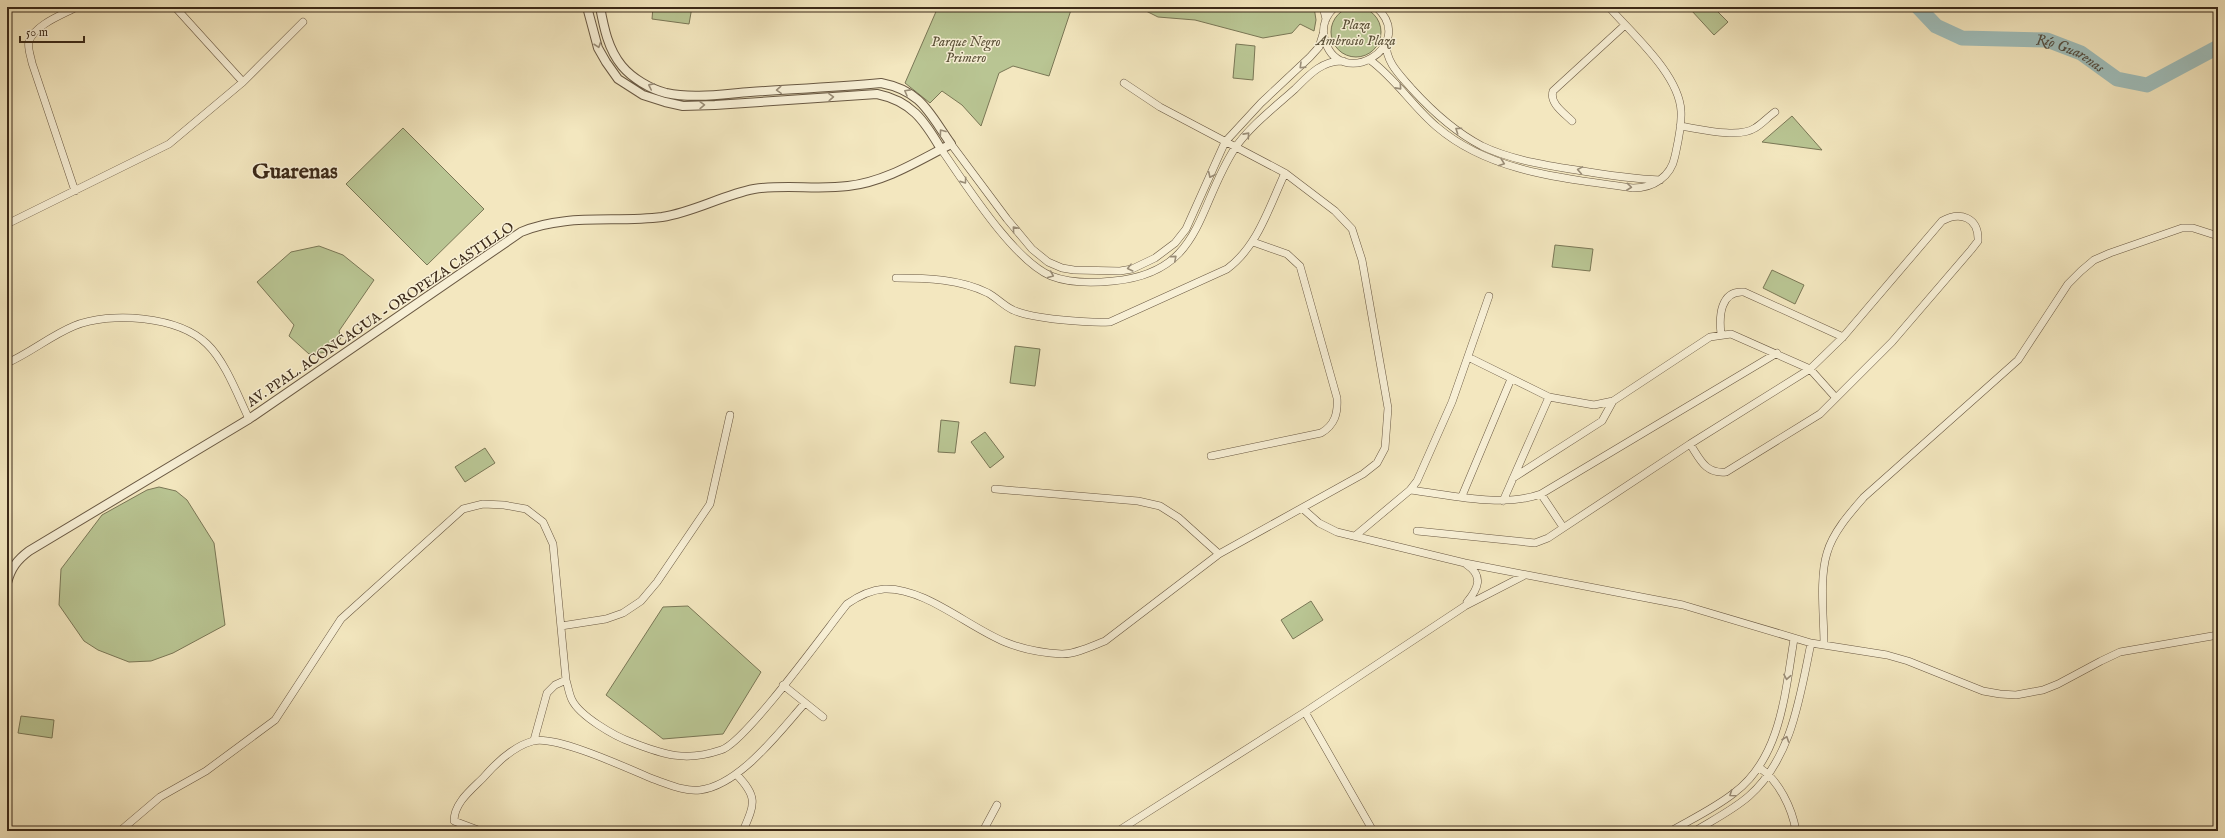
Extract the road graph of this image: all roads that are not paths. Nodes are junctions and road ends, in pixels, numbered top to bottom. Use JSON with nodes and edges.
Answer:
{"nodes":[{"id":1,"x":77,"y":7,"type":"edge"},
{"id":2,"x":174,"y":7,"type":"edge"},
{"id":3,"x":587,"y":7,"type":"edge"},
{"id":4,"x":600,"y":7,"type":"edge"},
{"id":5,"x":1323,"y":7,"type":"edge"},
{"id":6,"x":1335,"y":7,"type":"edge"},
{"id":7,"x":1376,"y":7,"type":"edge"},
{"id":8,"x":1609,"y":7,"type":"edge"},
{"id":9,"x":1326,"y":19,"type":"junction"},
{"id":10,"x":303,"y":22,"type":"dead end"},
{"id":11,"x":1625,"y":25,"type":"junction"},
{"id":12,"x":1323,"y":34,"type":"junction"},
{"id":13,"x":1386,"y":43,"type":"junction"},
{"id":14,"x":1370,"y":60,"type":"junction"},
{"id":15,"x":1342,"y":61,"type":"junction"},
{"id":16,"x":243,"y":82,"type":"junction"},
{"id":17,"x":1124,"y":83,"type":"dead end"},
{"id":18,"x":1775,"y":112,"type":"dead end"},
{"id":19,"x":1572,"y":121,"type":"dead end"},
{"id":20,"x":1680,"y":126,"type":"junction"},
{"id":21,"x":1225,"y":142,"type":"junction"},
{"id":22,"x":951,"y":144,"type":"junction"},
{"id":23,"x":1236,"y":147,"type":"junction"},
{"id":24,"x":941,"y":149,"type":"junction"},
{"id":25,"x":1285,"y":173,"type":"junction"},
{"id":26,"x":1660,"y":180,"type":"junction"},
{"id":27,"x":75,"y":191,"type":"junction"},
{"id":28,"x":7,"y":224,"type":"edge"},
{"id":29,"x":2218,"y":236,"type":"edge"},
{"id":30,"x":1253,"y":242,"type":"junction"},
{"id":31,"x":896,"y":278,"type":"dead end"},
{"id":32,"x":1489,"y":296,"type":"dead end"},
{"id":33,"x":1721,"y":334,"type":"junction"},
{"id":34,"x":1844,"y":338,"type":"junction"},
{"id":35,"x":1777,"y":353,"type":"junction"},
{"id":36,"x":1468,"y":357,"type":"junction"},
{"id":37,"x":7,"y":363,"type":"edge"},
{"id":38,"x":1810,"y":369,"type":"junction"},
{"id":39,"x":1511,"y":379,"type":"junction"},
{"id":40,"x":1549,"y":397,"type":"junction"},
{"id":41,"x":1836,"y":398,"type":"junction"},
{"id":42,"x":1613,"y":401,"type":"junction"},
{"id":43,"x":730,"y":415,"type":"dead end"},
{"id":44,"x":249,"y":419,"type":"junction"},
{"id":45,"x":1690,"y":444,"type":"junction"},
{"id":46,"x":1210,"y":456,"type":"dead end"},
{"id":47,"x":1513,"y":478,"type":"junction"},
{"id":48,"x":995,"y":489,"type":"dead end"},
{"id":49,"x":1410,"y":490,"type":"junction"},
{"id":50,"x":1541,"y":494,"type":"junction"},
{"id":51,"x":1462,"y":496,"type":"junction"},
{"id":52,"x":1503,"y":500,"type":"junction"},
{"id":53,"x":1302,"y":508,"type":"junction"},
{"id":54,"x":1562,"y":527,"type":"junction"},
{"id":55,"x":1417,"y":530,"type":"dead end"},
{"id":56,"x":1355,"y":536,"type":"junction"},
{"id":57,"x":1219,"y":554,"type":"junction"},
{"id":58,"x":1465,"y":563,"type":"junction"},
{"id":59,"x":1525,"y":575,"type":"junction"},
{"id":60,"x":7,"y":583,"type":"edge"},
{"id":61,"x":1465,"y":606,"type":"junction"},
{"id":62,"x":561,"y":626,"type":"junction"},
{"id":63,"x":2218,"y":635,"type":"edge"},
{"id":64,"x":1794,"y":639,"type":"junction"},
{"id":65,"x":1811,"y":643,"type":"junction"},
{"id":66,"x":1824,"y":645,"type":"junction"},
{"id":67,"x":566,"y":680,"type":"junction"},
{"id":68,"x":783,"y":685,"type":"junction"},
{"id":69,"x":805,"y":702,"type":"junction"},
{"id":70,"x":1305,"y":712,"type":"junction"},
{"id":71,"x":823,"y":717,"type":"dead end"},
{"id":72,"x":534,"y":740,"type":"junction"},
{"id":73,"x":1760,"y":768,"type":"junction"},
{"id":74,"x":736,"y":774,"type":"junction"},
{"id":75,"x":1769,"y":774,"type":"junction"},
{"id":76,"x":996,"y":805,"type":"dead end"},
{"id":77,"x":478,"y":830,"type":"dead end"},
{"id":78,"x":120,"y":831,"type":"edge"},
{"id":79,"x":743,"y":831,"type":"edge"},
{"id":80,"x":984,"y":831,"type":"edge"},
{"id":81,"x":1118,"y":831,"type":"edge"},
{"id":82,"x":1373,"y":831,"type":"edge"},
{"id":83,"x":1671,"y":831,"type":"edge"},
{"id":84,"x":1695,"y":831,"type":"edge"},
{"id":85,"x":1796,"y":831,"type":"edge"}],
"edges":[{"from":1,"to":27,"type":"street"},
{"from":2,"to":16,"type":"street"},
{"from":3,"to":24,"type":"street","one_way":true},
{"from":22,"to":4,"type":"street","one_way":true},
{"from":5,"to":9,"type":"street"},
{"from":6,"to":9,"type":"street"},
{"from":7,"to":13,"type":"street"},
{"from":8,"to":11,"type":"street"},
{"from":9,"to":12,"type":"street"},
{"from":10,"to":16,"type":"street"},
{"from":11,"to":19,"type":"street"},
{"from":11,"to":20,"type":"street"},
{"from":12,"to":15,"type":"street"},
{"from":12,"to":21,"type":"street","one_way":true},
{"from":13,"to":14,"type":"street"},
{"from":26,"to":13,"type":"street","one_way":true},
{"from":14,"to":15,"type":"street"},
{"from":14,"to":26,"type":"street","one_way":true},
{"from":23,"to":15,"type":"street","one_way":true},
{"from":16,"to":27,"type":"street"},
{"from":17,"to":21,"type":"street"},
{"from":18,"to":20,"type":"street"},
{"from":20,"to":26,"type":"street"},
{"from":21,"to":22,"type":"street","one_way":true},
{"from":21,"to":23,"type":"street"},
{"from":22,"to":24,"type":"street","name":"AV. PPAL. ACONCAGUA - OROPEZA CASTILLO"},
{"from":24,"to":23,"type":"street","one_way":true},
{"from":23,"to":25,"type":"street"},
{"from":24,"to":44,"type":"street","name":"AV. PPAL. ACONCAGUA - OROPEZA CASTILLO"},
{"from":25,"to":30,"type":"street"},
{"from":25,"to":53,"type":"street"},
{"from":27,"to":28,"type":"street"},
{"from":29,"to":66,"type":"street"},
{"from":30,"to":31,"type":"street"},
{"from":30,"to":46,"type":"street"},
{"from":32,"to":36,"type":"street"},
{"from":33,"to":34,"type":"street"},
{"from":33,"to":35,"type":"street"},
{"from":33,"to":42,"type":"street"},
{"from":34,"to":38,"type":"street"},
{"from":34,"to":41,"type":"street"},
{"from":35,"to":38,"type":"street"},
{"from":35,"to":50,"type":"street"},
{"from":36,"to":39,"type":"street"},
{"from":36,"to":49,"type":"street"},
{"from":37,"to":44,"type":"street"},
{"from":38,"to":41,"type":"street"},
{"from":38,"to":45,"type":"street"},
{"from":39,"to":40,"type":"street"},
{"from":39,"to":51,"type":"street"},
{"from":40,"to":42,"type":"street"},
{"from":40,"to":47,"type":"street"},
{"from":41,"to":45,"type":"street"},
{"from":42,"to":47,"type":"street"},
{"from":43,"to":62,"type":"street"},
{"from":44,"to":60,"type":"street","name":"AV. PPAL. ACONCAGUA - OROPEZA CASTILLO"},
{"from":45,"to":54,"type":"street"},
{"from":47,"to":52,"type":"street"},
{"from":48,"to":57,"type":"street"},
{"from":49,"to":51,"type":"street"},
{"from":49,"to":56,"type":"street"},
{"from":50,"to":52,"type":"street"},
{"from":50,"to":54,"type":"street"},
{"from":51,"to":52,"type":"street"},
{"from":53,"to":56,"type":"street"},
{"from":53,"to":57,"type":"street"},
{"from":54,"to":55,"type":"street"},
{"from":56,"to":58,"type":"street"},
{"from":57,"to":68,"type":"street"},
{"from":58,"to":59,"type":"street"},
{"from":58,"to":61,"type":"street"},
{"from":59,"to":61,"type":"street"},
{"from":59,"to":64,"type":"street"},
{"from":61,"to":70,"type":"street"},
{"from":62,"to":67,"type":"street"},
{"from":62,"to":78,"type":"street"},
{"from":63,"to":66,"type":"street"},
{"from":64,"to":65,"type":"street"},
{"from":64,"to":73,"type":"street","one_way":true},
{"from":65,"to":66,"type":"street"},
{"from":75,"to":65,"type":"street","one_way":true},
{"from":67,"to":68,"type":"street"},
{"from":67,"to":72,"type":"street"},
{"from":68,"to":69,"type":"street"},
{"from":69,"to":71,"type":"street"},
{"from":69,"to":74,"type":"street"},
{"from":70,"to":81,"type":"street"},
{"from":70,"to":82,"type":"street"},
{"from":72,"to":74,"type":"street"},
{"from":72,"to":77,"type":"street"},
{"from":73,"to":75,"type":"street"},
{"from":73,"to":83,"type":"street","one_way":true},
{"from":74,"to":79,"type":"street"},
{"from":75,"to":84,"type":"street"},
{"from":75,"to":85,"type":"street"},
{"from":76,"to":80,"type":"street"}]}
